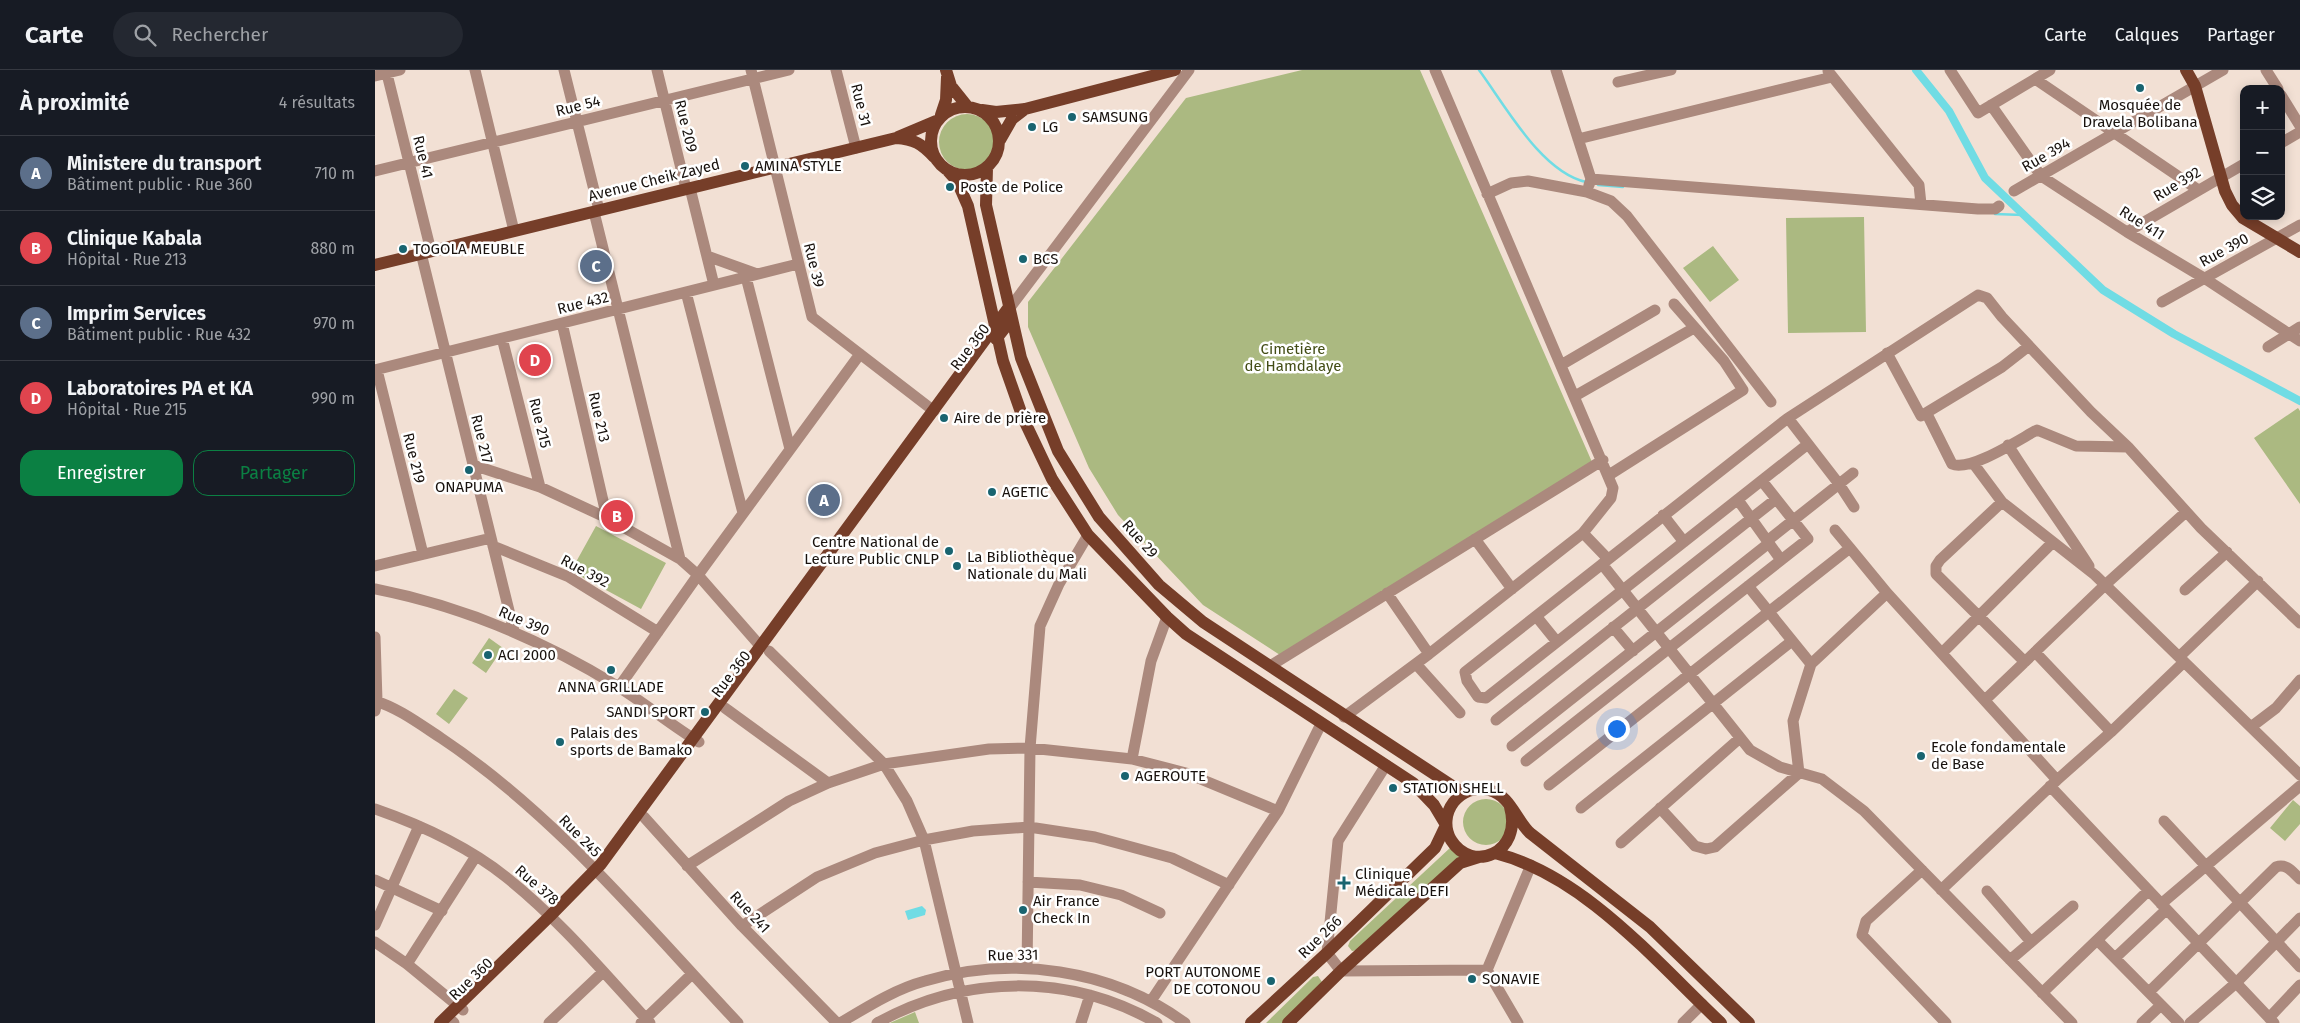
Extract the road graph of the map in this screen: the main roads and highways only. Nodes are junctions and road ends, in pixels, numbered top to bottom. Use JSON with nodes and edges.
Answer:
{"nodes":[{"id":1,"x":1175,"y":70,"type":"edge"},
{"id":2,"x":2186,"y":70,"type":"edge"},
{"id":3,"x":946,"y":72,"type":"edge"},
{"id":4,"x":967,"y":106,"type":"junction"},
{"id":5,"x":1025,"y":109,"type":"junction"},
{"id":6,"x":982,"y":110,"type":"junction"},
{"id":7,"x":939,"y":118,"type":"junction"},
{"id":8,"x":896,"y":138,"type":"junction"},
{"id":9,"x":1000,"y":140,"type":"junction"},
{"id":10,"x":934,"y":157,"type":"junction"},
{"id":11,"x":987,"y":168,"type":"junction"},
{"id":12,"x":948,"y":171,"type":"junction"},
{"id":13,"x":2300,"y":252,"type":"edge"},
{"id":14,"x":375,"y":265,"type":"edge"},
{"id":15,"x":1010,"y":312,"type":"junction"},
{"id":16,"x":997,"y":332,"type":"junction"},
{"id":17,"x":765,"y":649,"type":"junction"},
{"id":18,"x":697,"y":740,"type":"junction"},
{"id":19,"x":1463,"y":793,"type":"junction"},
{"id":20,"x":1510,"y":806,"type":"junction"},
{"id":21,"x":1446,"y":825,"type":"junction"},
{"id":22,"x":1490,"y":854,"type":"junction"},
{"id":23,"x":596,"y":873,"type":"junction"},
{"id":24,"x":449,"y":1022,"type":"edge"},
{"id":25,"x":1251,"y":1023,"type":"edge"},
{"id":26,"x":1288,"y":1023,"type":"edge"},
{"id":27,"x":1721,"y":1023,"type":"edge"},
{"id":28,"x":1749,"y":1023,"type":"edge"}],
"edges":[{"from":1,"to":5,"type":"main road"},
{"from":2,"to":13,"type":"main road"},
{"from":3,"to":4,"type":"main road"},
{"from":3,"to":7,"type":"main road"},
{"from":4,"to":6,"type":"main road"},
{"from":4,"to":7,"type":"main road"},
{"from":5,"to":6,"type":"main road"},
{"from":5,"to":9,"type":"main road"},
{"from":6,"to":9,"type":"main road"},
{"from":7,"to":8,"type":"main road"},
{"from":7,"to":10,"type":"main road"},
{"from":8,"to":10,"type":"main road","name":"Avenue Cheik Zayed"},
{"from":8,"to":14,"type":"main road","name":"Avenue Cheik Zayed"},
{"from":9,"to":11,"type":"main road"},
{"from":10,"to":12,"type":"main road"},
{"from":11,"to":12,"type":"main road"},
{"from":11,"to":15,"type":"main road","name":"Rue 29"},
{"from":12,"to":16,"type":"main road"},
{"from":15,"to":16,"type":"main road","name":"Rue 360"},
{"from":15,"to":19,"type":"main road","name":"Rue 29"},
{"from":16,"to":17,"type":"main road","name":"Rue 360"},
{"from":16,"to":17,"type":"main road"},
{"from":16,"to":21,"type":"main road"},
{"from":17,"to":18,"type":"main road"},
{"from":17,"to":18,"type":"main road","name":"Rue 360"},
{"from":18,"to":23,"type":"main road"},
{"from":18,"to":23,"type":"main road","name":"Rue 360"},
{"from":19,"to":20,"type":"main road"},
{"from":19,"to":21,"type":"main road"},
{"from":20,"to":22,"type":"main road"},
{"from":20,"to":28,"type":"main road"},
{"from":21,"to":22,"type":"main road"},
{"from":21,"to":25,"type":"main road","name":"Rue 266"},
{"from":22,"to":26,"type":"main road"},
{"from":22,"to":27,"type":"main road"},
{"from":23,"to":24,"type":"main road","name":"Rue 360"}]}
